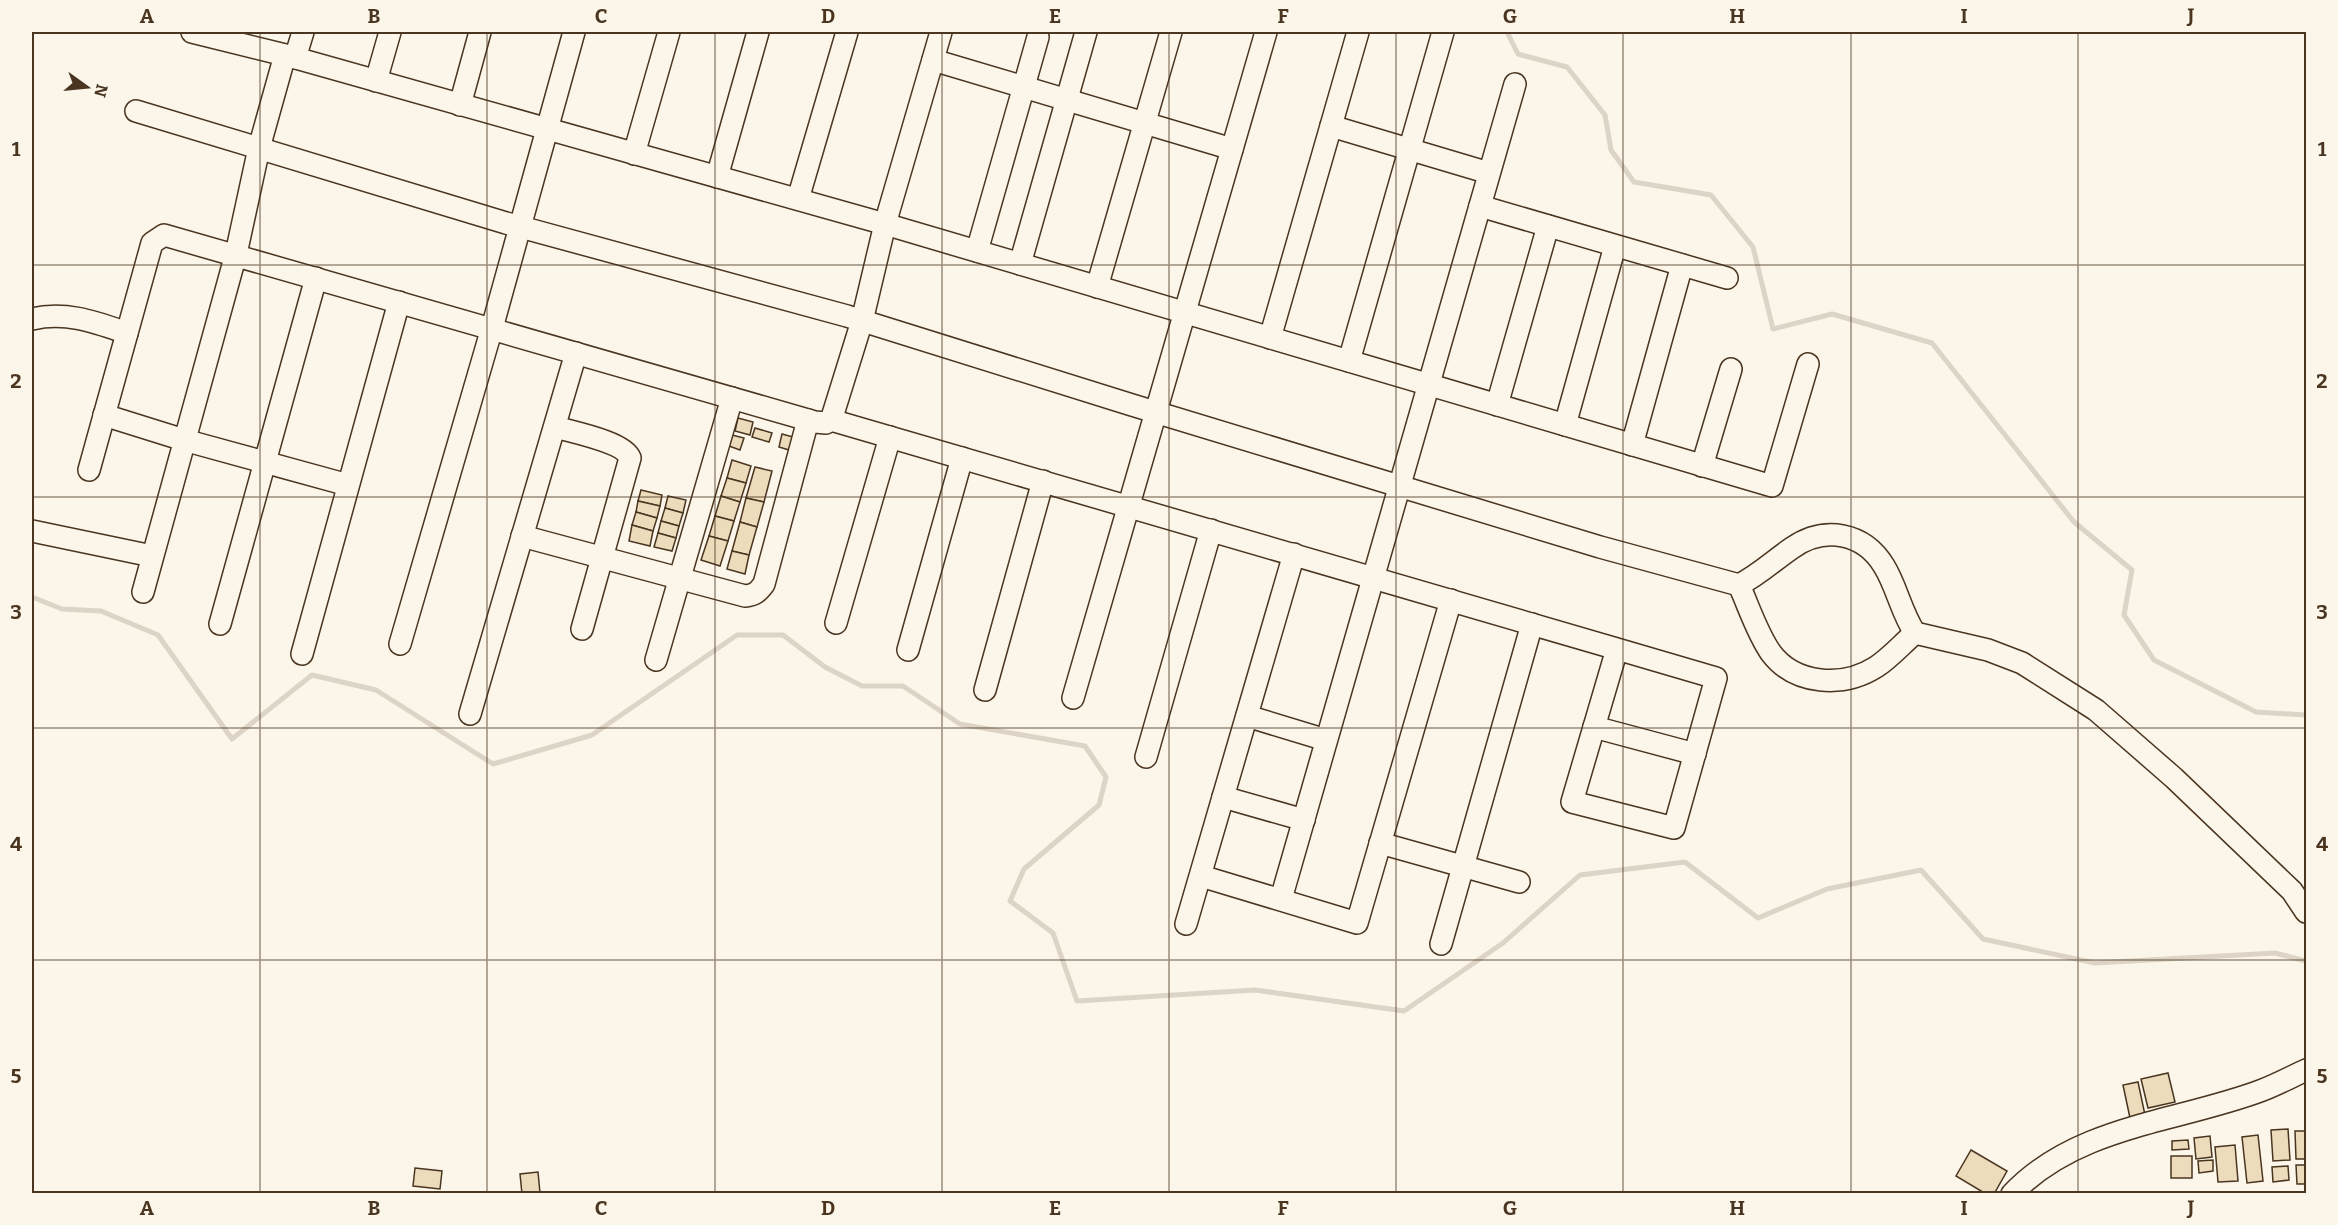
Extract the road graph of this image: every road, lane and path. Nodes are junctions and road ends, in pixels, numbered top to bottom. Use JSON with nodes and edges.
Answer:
{"nodes":[{"id":1,"x":192,"y":32,"type":"edge"},
{"id":2,"x":303,"y":32,"type":"edge"},
{"id":3,"x":390,"y":32,"type":"edge"},
{"id":4,"x":480,"y":32,"type":"edge"},
{"id":5,"x":574,"y":32,"type":"edge"},
{"id":6,"x":669,"y":32,"type":"edge"},
{"id":7,"x":758,"y":32,"type":"edge"},
{"id":8,"x":847,"y":32,"type":"edge"},
{"id":9,"x":941,"y":32,"type":"edge"},
{"id":10,"x":1086,"y":32,"type":"edge"},
{"id":11,"x":1171,"y":32,"type":"edge"},
{"id":12,"x":1266,"y":32,"type":"edge"},
{"id":13,"x":1358,"y":32,"type":"edge"},
{"id":14,"x":1443,"y":32,"type":"edge"},
{"id":15,"x":214,"y":34,"type":"edge"},
{"id":16,"x":1038,"y":37,"type":"dead end"},
{"id":17,"x":290,"y":56,"type":"junction"},
{"id":18,"x":933,"y":60,"type":"junction"},
{"id":19,"x":376,"y":81,"type":"junction"},
{"id":20,"x":1515,"y":84,"type":"dead end"},
{"id":21,"x":1022,"y":87,"type":"junction"},
{"id":22,"x":1067,"y":100,"type":"junction"},
{"id":23,"x":460,"y":105,"type":"junction"},
{"id":24,"x":136,"y":111,"type":"dead end"},
{"id":25,"x":1145,"y":123,"type":"junction"},
{"id":26,"x":1331,"y":126,"type":"junction"},
{"id":27,"x":546,"y":130,"type":"junction"},
{"id":28,"x":259,"y":148,"type":"junction"},
{"id":29,"x":1232,"y":149,"type":"junction"},
{"id":30,"x":1409,"y":150,"type":"junction"},
{"id":31,"x":634,"y":154,"type":"junction"},
{"id":32,"x":1489,"y":173,"type":"junction"},
{"id":33,"x":717,"y":177,"type":"junction"},
{"id":34,"x":798,"y":199,"type":"junction"},
{"id":35,"x":1480,"y":206,"type":"junction"},
{"id":36,"x":885,"y":224,"type":"junction"},
{"id":37,"x":1548,"y":226,"type":"junction"},
{"id":38,"x":519,"y":227,"type":"junction"},
{"id":39,"x":1615,"y":246,"type":"junction"},
{"id":40,"x":977,"y":251,"type":"junction"},
{"id":41,"x":236,"y":254,"type":"junction"},
{"id":42,"x":1020,"y":264,"type":"junction"},
{"id":43,"x":1682,"y":265,"type":"junction"},
{"id":44,"x":316,"y":278,"type":"junction"},
{"id":45,"x":1727,"y":278,"type":"dead end"},
{"id":46,"x":1097,"y":287,"type":"junction"},
{"id":47,"x":399,"y":302,"type":"junction"},
{"id":48,"x":1185,"y":313,"type":"junction"},
{"id":49,"x":32,"y":319,"type":"edge"},
{"id":50,"x":862,"y":321,"type":"junction"},
{"id":51,"x":492,"y":328,"type":"junction"},
{"id":52,"x":127,"y":333,"type":"junction"},
{"id":53,"x":1270,"y":338,"type":"junction"},
{"id":54,"x":576,"y":353,"type":"junction"},
{"id":55,"x":1349,"y":361,"type":"junction"},
{"id":56,"x":1808,"y":364,"type":"dead end"},
{"id":57,"x":1731,"y":369,"type":"dead end"},
{"id":58,"x":1429,"y":385,"type":"junction"},
{"id":59,"x":732,"y":398,"type":"junction"},
{"id":60,"x":1497,"y":405,"type":"junction"},
{"id":61,"x":1156,"y":412,"type":"junction"},
{"id":62,"x":104,"y":415,"type":"junction"},
{"id":63,"x":808,"y":420,"type":"junction"},
{"id":64,"x":831,"y":420,"type":"junction"},
{"id":65,"x":1565,"y":425,"type":"junction"},
{"id":66,"x":555,"y":427,"type":"junction"},
{"id":67,"x":890,"y":437,"type":"junction"},
{"id":68,"x":184,"y":440,"type":"junction"},
{"id":69,"x":1632,"y":445,"type":"junction"},
{"id":70,"x":962,"y":458,"type":"junction"},
{"id":71,"x":266,"y":463,"type":"junction"},
{"id":72,"x":1702,"y":466,"type":"junction"},
{"id":73,"x":89,"y":470,"type":"dead end"},
{"id":74,"x":1043,"y":481,"type":"junction"},
{"id":75,"x":348,"y":486,"type":"junction"},
{"id":76,"x":1399,"y":486,"type":"junction"},
{"id":77,"x":1129,"y":507,"type":"junction"},
{"id":78,"x":1211,"y":530,"type":"junction"},
{"id":79,"x":32,"y":531,"type":"edge"},
{"id":80,"x":522,"y":536,"type":"junction"},
{"id":81,"x":1294,"y":554,"type":"junction"},
{"id":82,"x":152,"y":556,"type":"junction"},
{"id":83,"x":603,"y":557,"type":"junction"},
{"id":84,"x":680,"y":578,"type":"junction"},
{"id":85,"x":1372,"y":578,"type":"junction"},
{"id":86,"x":1739,"y":585,"type":"junction"},
{"id":87,"x":142,"y":592,"type":"dead end"},
{"id":88,"x":1450,"y":600,"type":"junction"},
{"id":89,"x":836,"y":623,"type":"dead end"},
{"id":90,"x":220,"y":624,"type":"dead end"},
{"id":91,"x":1532,"y":624,"type":"junction"},
{"id":92,"x":582,"y":629,"type":"dead end"},
{"id":93,"x":1915,"y":633,"type":"junction"},
{"id":94,"x":400,"y":644,"type":"dead end"},
{"id":95,"x":1617,"y":649,"type":"junction"},
{"id":96,"x":908,"y":650,"type":"dead end"},
{"id":97,"x":302,"y":654,"type":"dead end"},
{"id":98,"x":656,"y":660,"type":"dead end"},
{"id":99,"x":985,"y":690,"type":"dead end"},
{"id":100,"x":1073,"y":698,"type":"dead end"},
{"id":101,"x":470,"y":714,"type":"dead end"},
{"id":102,"x":1247,"y":716,"type":"junction"},
{"id":103,"x":1594,"y":727,"type":"junction"},
{"id":104,"x":1326,"y":740,"type":"junction"},
{"id":105,"x":1695,"y":754,"type":"junction"},
{"id":106,"x":1146,"y":757,"type":"dead end"},
{"id":107,"x":1223,"y":797,"type":"junction"},
{"id":108,"x":1304,"y":820,"type":"junction"},
{"id":109,"x":1380,"y":843,"type":"junction"},
{"id":110,"x":1463,"y":866,"type":"junction"},
{"id":111,"x":1201,"y":876,"type":"junction"},
{"id":112,"x":1520,"y":882,"type":"dead end"},
{"id":113,"x":1281,"y":899,"type":"junction"},
{"id":114,"x":2307,"y":912,"type":"edge"},
{"id":115,"x":1186,"y":924,"type":"dead end"},
{"id":116,"x":1441,"y":944,"type":"dead end"},
{"id":117,"x":2307,"y":1070,"type":"edge"},
{"id":118,"x":2012,"y":1194,"type":"edge"}],
"edges":[{"from":1,"to":15,"type":"street"},
{"from":2,"to":17,"type":"street"},
{"from":3,"to":19,"type":"street"},
{"from":4,"to":23,"type":"street"},
{"from":5,"to":27,"type":"street"},
{"from":6,"to":31,"type":"street"},
{"from":7,"to":33,"type":"street"},
{"from":8,"to":34,"type":"street"},
{"from":9,"to":18,"type":"street"},
{"from":10,"to":22,"type":"street"},
{"from":11,"to":25,"type":"street"},
{"from":12,"to":29,"type":"street"},
{"from":13,"to":26,"type":"street"},
{"from":14,"to":30,"type":"street"},
{"from":15,"to":17,"type":"street"},
{"from":16,"to":21,"type":"street"},
{"from":17,"to":19,"type":"street"},
{"from":17,"to":28,"type":"street"},
{"from":18,"to":21,"type":"street"},
{"from":18,"to":36,"type":"street"},
{"from":19,"to":23,"type":"street"},
{"from":20,"to":32,"type":"street"},
{"from":21,"to":22,"type":"street"},
{"from":21,"to":40,"type":"street"},
{"from":22,"to":25,"type":"street"},
{"from":22,"to":42,"type":"street"},
{"from":23,"to":27,"type":"street"},
{"from":24,"to":28,"type":"street"},
{"from":25,"to":29,"type":"street"},
{"from":25,"to":46,"type":"street"},
{"from":26,"to":30,"type":"street"},
{"from":26,"to":53,"type":"street"},
{"from":27,"to":31,"type":"street"},
{"from":27,"to":38,"type":"street"},
{"from":28,"to":38,"type":"street"},
{"from":28,"to":41,"type":"street"},
{"from":29,"to":48,"type":"street"},
{"from":30,"to":32,"type":"street"},
{"from":30,"to":55,"type":"street"},
{"from":31,"to":33,"type":"street"},
{"from":32,"to":35,"type":"street"},
{"from":33,"to":34,"type":"street"},
{"from":34,"to":36,"type":"street"},
{"from":35,"to":37,"type":"street"},
{"from":35,"to":58,"type":"street"},
{"from":36,"to":40,"type":"street"},
{"from":36,"to":50,"type":"street"},
{"from":37,"to":39,"type":"street"},
{"from":37,"to":60,"type":"street"},
{"from":38,"to":50,"type":"street"},
{"from":38,"to":51,"type":"street"},
{"from":39,"to":43,"type":"street"},
{"from":39,"to":65,"type":"street"},
{"from":40,"to":42,"type":"street"},
{"from":41,"to":44,"type":"street"},
{"from":41,"to":52,"type":"street"},
{"from":41,"to":68,"type":"street"},
{"from":42,"to":46,"type":"street"},
{"from":43,"to":45,"type":"street"},
{"from":43,"to":69,"type":"street"},
{"from":44,"to":47,"type":"street"},
{"from":44,"to":71,"type":"street"},
{"from":46,"to":48,"type":"street"},
{"from":47,"to":51,"type":"street"},
{"from":47,"to":75,"type":"street"},
{"from":48,"to":53,"type":"street"},
{"from":48,"to":61,"type":"street"},
{"from":49,"to":52,"type":"street"},
{"from":50,"to":61,"type":"street"},
{"from":50,"to":64,"type":"street"},
{"from":51,"to":54,"type":"street"},
{"from":51,"to":94,"type":"street"},
{"from":52,"to":62,"type":"street"},
{"from":53,"to":55,"type":"street"},
{"from":54,"to":59,"type":"street"},
{"from":54,"to":66,"type":"street"},
{"from":55,"to":58,"type":"street"},
{"from":56,"to":72,"type":"street"},
{"from":57,"to":72,"type":"street"},
{"from":58,"to":60,"type":"street"},
{"from":58,"to":76,"type":"street"},
{"from":59,"to":63,"type":"street"},
{"from":59,"to":84,"type":"street"},
{"from":60,"to":65,"type":"street"},
{"from":61,"to":76,"type":"street"},
{"from":61,"to":77,"type":"street"},
{"from":62,"to":68,"type":"street"},
{"from":62,"to":73,"type":"street"},
{"from":63,"to":64,"type":"street"},
{"from":63,"to":84,"type":"street"},
{"from":64,"to":67,"type":"street"},
{"from":65,"to":69,"type":"street"},
{"from":66,"to":80,"type":"street"},
{"from":66,"to":83,"type":"street"},
{"from":67,"to":70,"type":"street"},
{"from":67,"to":89,"type":"street"},
{"from":68,"to":71,"type":"street"},
{"from":68,"to":82,"type":"street"},
{"from":69,"to":72,"type":"street"},
{"from":70,"to":74,"type":"street"},
{"from":70,"to":96,"type":"street"},
{"from":71,"to":75,"type":"street"},
{"from":71,"to":90,"type":"street"},
{"from":74,"to":77,"type":"street"},
{"from":74,"to":99,"type":"street"},
{"from":75,"to":97,"type":"street"},
{"from":76,"to":85,"type":"street"},
{"from":76,"to":86,"type":"street"},
{"from":77,"to":78,"type":"street"},
{"from":77,"to":100,"type":"street"},
{"from":78,"to":81,"type":"street"},
{"from":78,"to":106,"type":"street"},
{"from":79,"to":82,"type":"street"},
{"from":80,"to":83,"type":"street"},
{"from":80,"to":101,"type":"street"},
{"from":81,"to":85,"type":"street"},
{"from":81,"to":102,"type":"street"},
{"from":82,"to":87,"type":"street"},
{"from":83,"to":84,"type":"street"},
{"from":83,"to":92,"type":"street"},
{"from":84,"to":98,"type":"street"},
{"from":85,"to":88,"type":"street"},
{"from":85,"to":104,"type":"street"},
{"from":86,"to":93,"type":"street"},
{"from":86,"to":93,"type":"street"},
{"from":88,"to":91,"type":"street"},
{"from":88,"to":109,"type":"street"},
{"from":91,"to":95,"type":"street"},
{"from":91,"to":110,"type":"street"},
{"from":93,"to":114,"type":"street"},
{"from":95,"to":103,"type":"street"},
{"from":95,"to":105,"type":"street"},
{"from":102,"to":104,"type":"street"},
{"from":102,"to":107,"type":"street"},
{"from":103,"to":105,"type":"street"},
{"from":103,"to":105,"type":"street"},
{"from":104,"to":108,"type":"street"},
{"from":107,"to":108,"type":"street"},
{"from":107,"to":111,"type":"street"},
{"from":108,"to":113,"type":"street"},
{"from":109,"to":110,"type":"street"},
{"from":109,"to":113,"type":"street"},
{"from":110,"to":112,"type":"street"},
{"from":110,"to":116,"type":"street"},
{"from":111,"to":113,"type":"street"},
{"from":111,"to":115,"type":"street"},
{"from":117,"to":118,"type":"street"}]}
